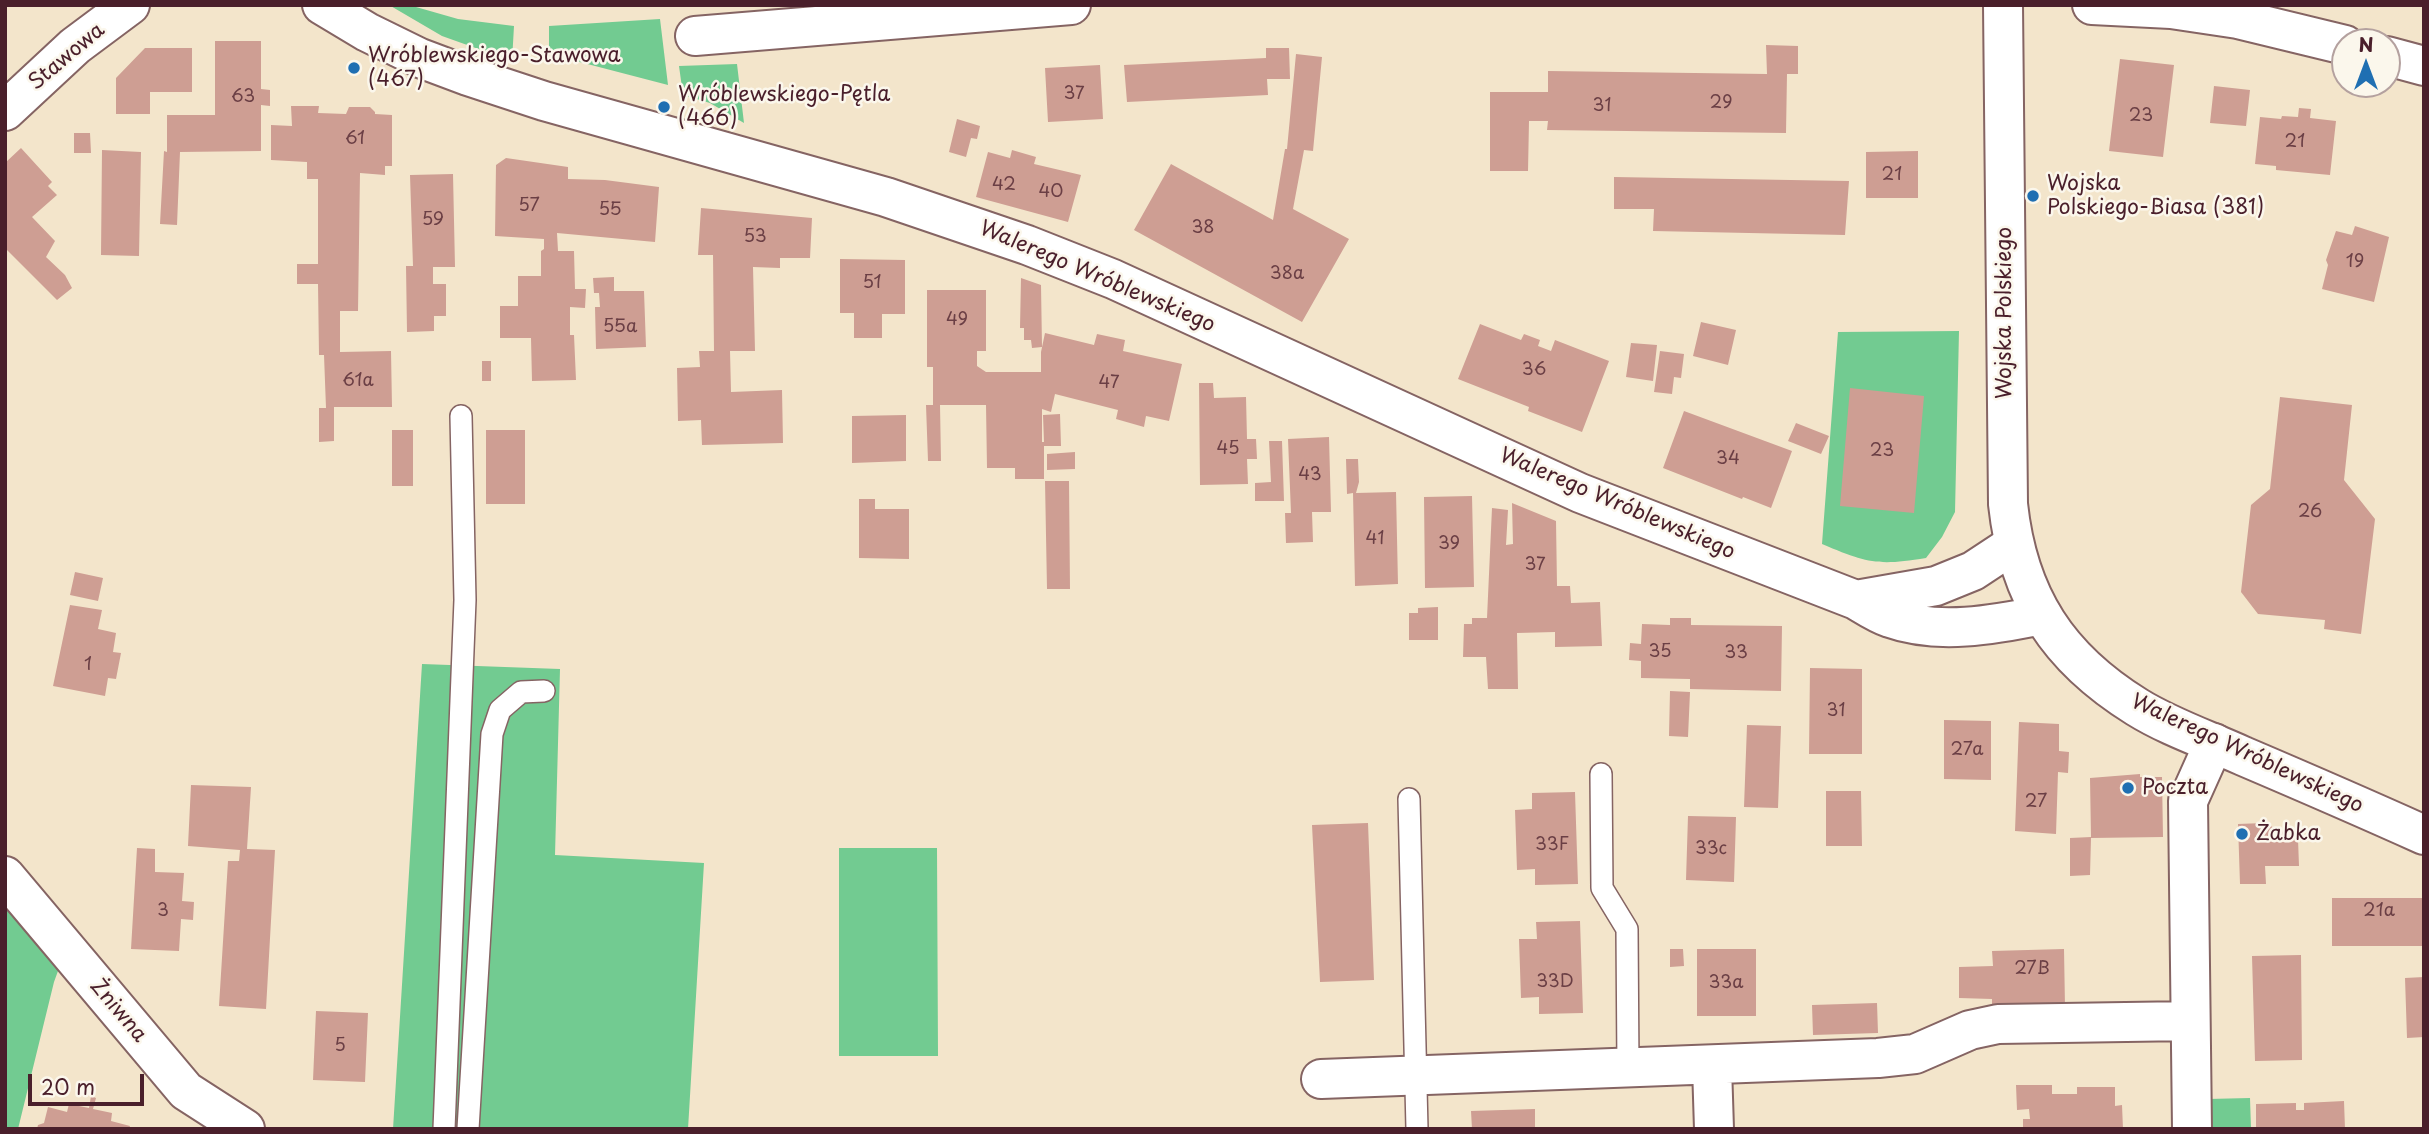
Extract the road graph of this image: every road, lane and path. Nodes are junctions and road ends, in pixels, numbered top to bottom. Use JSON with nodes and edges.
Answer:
{"nodes":[{"id":1,"x":130,"y":5,"type":"edge"},
{"id":2,"x":322,"y":5,"type":"edge"},
{"id":3,"x":1071,"y":5,"type":"edge"},
{"id":4,"x":2003,"y":5,"type":"edge"},
{"id":5,"x":2092,"y":5,"type":"edge"},
{"id":6,"x":695,"y":36,"type":"dead end"},
{"id":7,"x":2331,"y":42,"type":"edge"},
{"id":8,"x":2401,"y":60,"type":"edge"},
{"id":9,"x":2424,"y":66,"type":"edge"},
{"id":10,"x":5,"y":111,"type":"edge"},
{"id":11,"x":461,"y":416,"type":"dead end"},
{"id":12,"x":2014,"y":544,"type":"junction"},
{"id":13,"x":1856,"y":600,"type":"junction"},
{"id":14,"x":2042,"y":615,"type":"junction"},
{"id":15,"x":544,"y":691,"type":"dead end"},
{"id":16,"x":2214,"y":743,"type":"junction"},
{"id":17,"x":1601,"y":774,"type":"dead end"},
{"id":18,"x":1409,"y":799,"type":"dead end"},
{"id":19,"x":2424,"y":835,"type":"edge"},
{"id":20,"x":5,"y":876,"type":"edge"},
{"id":21,"x":2190,"y":1021,"type":"junction"},
{"id":22,"x":1712,"y":1066,"type":"junction"},
{"id":23,"x":1628,"y":1069,"type":"junction"},
{"id":24,"x":1416,"y":1076,"type":"junction"},
{"id":25,"x":1321,"y":1079,"type":"dead end"},
{"id":26,"x":245,"y":1129,"type":"edge"},
{"id":27,"x":444,"y":1129,"type":"edge"},
{"id":28,"x":468,"y":1129,"type":"edge"},
{"id":29,"x":1418,"y":1129,"type":"edge"},
{"id":30,"x":1714,"y":1129,"type":"edge"},
{"id":31,"x":2192,"y":1129,"type":"edge"}],
"edges":[{"from":1,"to":10,"type":"street","name":"Stawowa"},
{"from":2,"to":13,"type":"street","name":"Walerego Wróblewskiego"},
{"from":3,"to":6,"type":"street"},
{"from":4,"to":12,"type":"street","name":"Wojska Polskiego"},
{"from":5,"to":7,"type":"street"},
{"from":8,"to":9,"type":"street"},
{"from":11,"to":27,"type":"lane"},
{"from":12,"to":13,"type":"street"},
{"from":12,"to":14,"type":"street","name":"Wojska Polskiego"},
{"from":13,"to":14,"type":"street","name":"Walerego Wróblewskiego"},
{"from":14,"to":16,"type":"street","name":"Walerego Wróblewskiego"},
{"from":15,"to":28,"type":"lane"},
{"from":16,"to":19,"type":"street","name":"Walerego Wróblewskiego"},
{"from":16,"to":21,"type":"street"},
{"from":17,"to":23,"type":"lane"},
{"from":18,"to":24,"type":"lane"},
{"from":20,"to":26,"type":"street","name":"Żniwna"},
{"from":21,"to":22,"type":"street"},
{"from":21,"to":31,"type":"street"},
{"from":22,"to":23,"type":"street"},
{"from":22,"to":30,"type":"street"},
{"from":23,"to":24,"type":"street"},
{"from":24,"to":25,"type":"street"},
{"from":24,"to":29,"type":"lane"}]}
